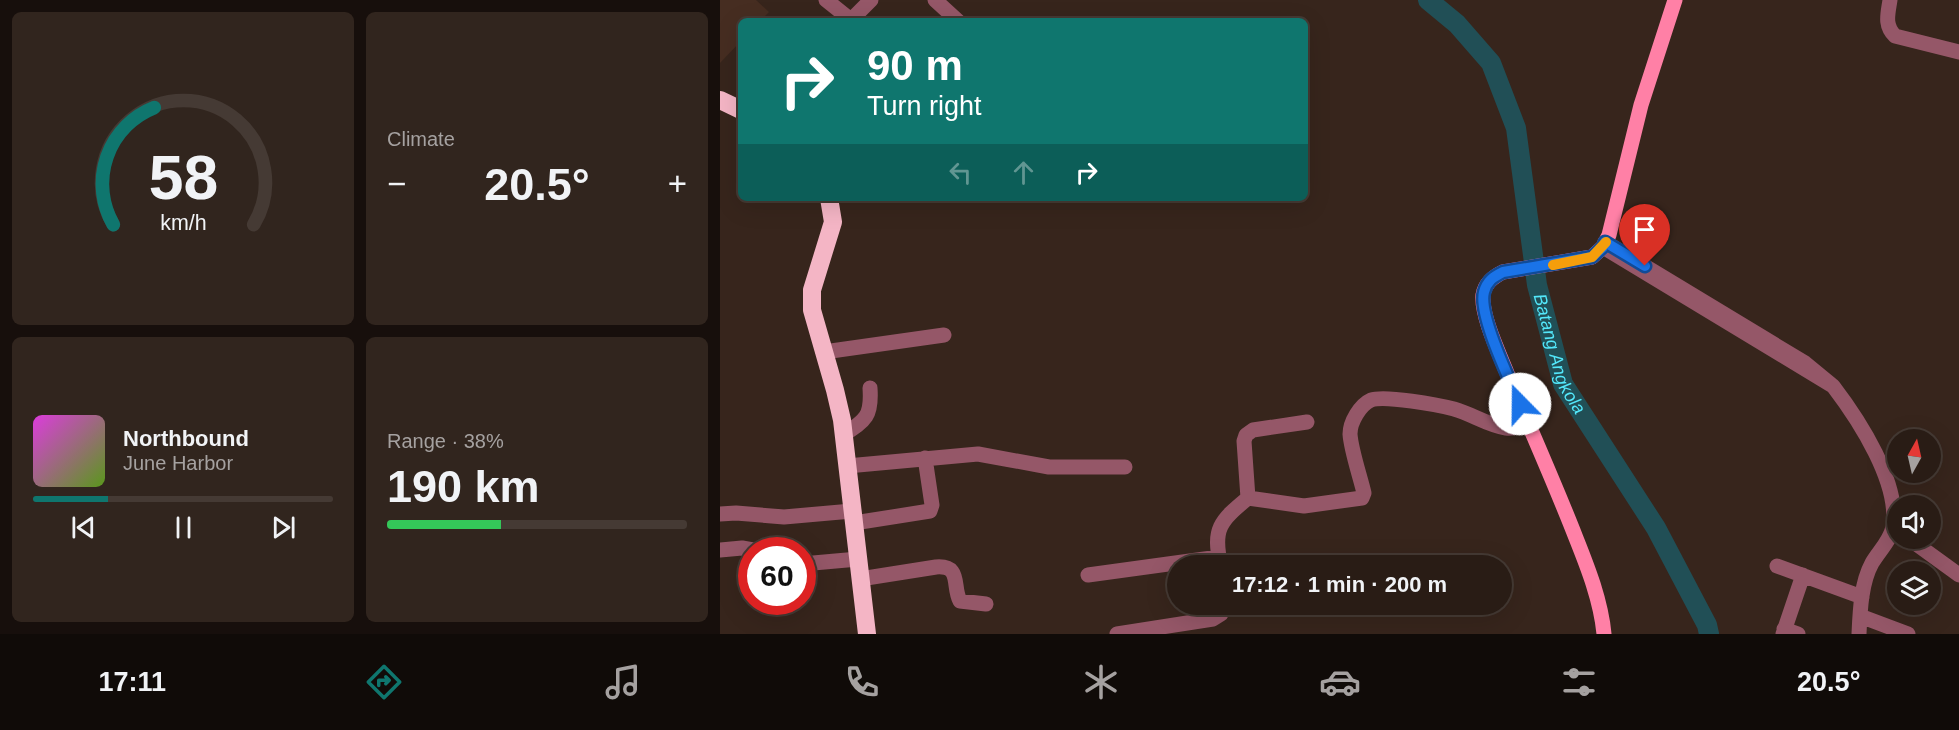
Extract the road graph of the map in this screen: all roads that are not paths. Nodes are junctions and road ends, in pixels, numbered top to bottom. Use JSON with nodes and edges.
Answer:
{"nodes":[{"id":1,"x":826,"y":0,"type":"edge"},
{"id":2,"x":871,"y":0,"type":"edge"},
{"id":3,"x":935,"y":0,"type":"edge"},
{"id":4,"x":1675,"y":0,"type":"edge"},
{"id":5,"x":1890,"y":0,"type":"edge"},
{"id":6,"x":848,"y":18,"type":"edge"},
{"id":7,"x":853,"y":18,"type":"edge"},
{"id":8,"x":955,"y":18,"type":"edge"},
{"id":9,"x":1959,"y":52,"type":"edge"},
{"id":10,"x":830,"y":201,"type":"edge"},
{"id":11,"x":1604,"y":244,"type":"junction"},
{"id":12,"x":944,"y":335,"type":"dead end"},
{"id":13,"x":824,"y":352,"type":"junction"},
{"id":14,"x":870,"y":388,"type":"dead end"},
{"id":15,"x":1307,"y":422,"type":"dead end"},
{"id":16,"x":1528,"y":423,"type":"junction"},
{"id":17,"x":843,"y":435,"type":"junction"},
{"id":18,"x":925,"y":458,"type":"junction"},
{"id":19,"x":847,"y":466,"type":"junction"},
{"id":20,"x":1125,"y":467,"type":"dead end"},
{"id":21,"x":1890,"y":495,"type":"edge"},
{"id":22,"x":1248,"y":498,"type":"junction"},
{"id":23,"x":720,"y":514,"type":"edge"},
{"id":24,"x":853,"y":517,"type":"junction"},
{"id":25,"x":1887,"y":542,"type":"edge"},
{"id":26,"x":738,"y":548,"type":"edge"},
{"id":27,"x":1923,"y":549,"type":"edge"},
{"id":28,"x":720,"y":550,"type":"edge"},
{"id":29,"x":1219,"y":555,"type":"edge"},
{"id":30,"x":858,"y":559,"type":"junction"},
{"id":31,"x":816,"y":563,"type":"edge"},
{"id":32,"x":1777,"y":566,"type":"dead end"},
{"id":33,"x":1167,"y":567,"type":"edge"},
{"id":34,"x":1088,"y":575,"type":"dead end"},
{"id":35,"x":1803,"y":575,"type":"junction"},
{"id":36,"x":1959,"y":575,"type":"edge"},
{"id":37,"x":860,"y":579,"type":"junction"},
{"id":38,"x":1862,"y":597,"type":"junction"},
{"id":39,"x":986,"y":604,"type":"dead end"},
{"id":40,"x":1219,"y":615,"type":"edge"},
{"id":41,"x":1860,"y":616,"type":"junction"},
{"id":42,"x":1788,"y":632,"type":"edge"},
{"id":43,"x":867,"y":634,"type":"edge"},
{"id":44,"x":1117,"y":634,"type":"edge"},
{"id":45,"x":1604,"y":634,"type":"edge"},
{"id":46,"x":1859,"y":634,"type":"edge"},
{"id":47,"x":1908,"y":634,"type":"edge"}],
"edges":[{"from":1,"to":6,"type":"street"},
{"from":2,"to":7,"type":"street"},
{"from":3,"to":8,"type":"street"},
{"from":4,"to":11,"type":"main road"},
{"from":5,"to":9,"type":"street"},
{"from":10,"to":13,"type":"highway"},
{"from":11,"to":16,"type":"main road"},
{"from":11,"to":21,"type":"street"},
{"from":12,"to":13,"type":"street"},
{"from":13,"to":17,"type":"highway"},
{"from":14,"to":17,"type":"street"},
{"from":15,"to":22,"type":"street"},
{"from":16,"to":22,"type":"street"},
{"from":16,"to":45,"type":"main road"},
{"from":17,"to":19,"type":"highway"},
{"from":18,"to":19,"type":"street"},
{"from":18,"to":20,"type":"street"},
{"from":18,"to":24,"type":"street"},
{"from":19,"to":24,"type":"highway"},
{"from":22,"to":29,"type":"street"},
{"from":23,"to":24,"type":"street"},
{"from":24,"to":30,"type":"highway"},
{"from":25,"to":38,"type":"street"},
{"from":26,"to":28,"type":"street"},
{"from":27,"to":36,"type":"street"},
{"from":30,"to":31,"type":"street"},
{"from":30,"to":37,"type":"highway"},
{"from":32,"to":35,"type":"street"},
{"from":33,"to":34,"type":"street"},
{"from":35,"to":38,"type":"street"},
{"from":35,"to":42,"type":"street"},
{"from":37,"to":39,"type":"street"},
{"from":37,"to":43,"type":"highway"},
{"from":38,"to":41,"type":"street"},
{"from":40,"to":44,"type":"street"},
{"from":41,"to":46,"type":"street"},
{"from":41,"to":47,"type":"street"}]}
